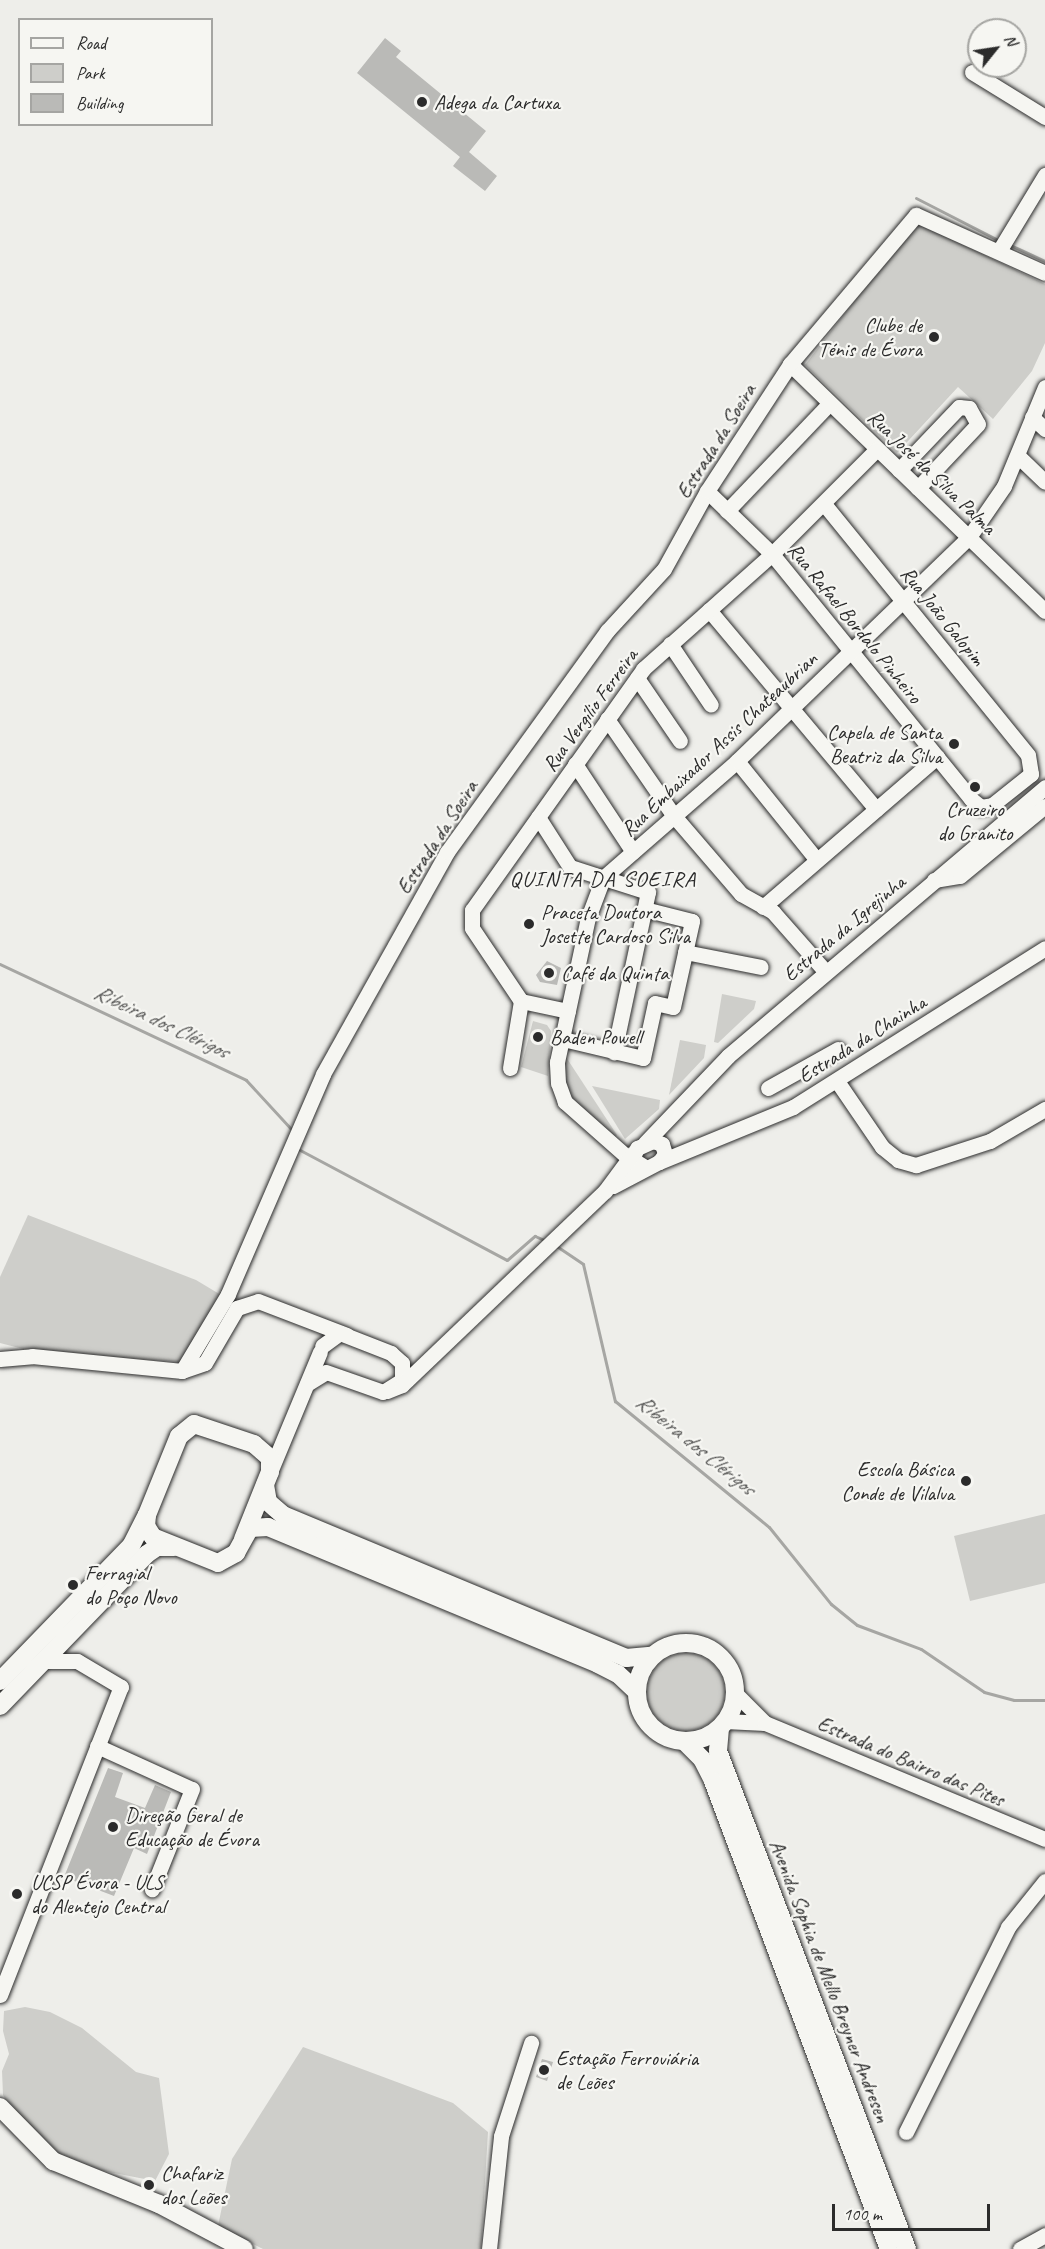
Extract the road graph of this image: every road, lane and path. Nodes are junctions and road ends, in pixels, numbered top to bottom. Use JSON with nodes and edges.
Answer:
{"nodes":[{"id":1,"x":982,"y":78,"type":"edge"},
{"id":2,"x":1045,"y":117,"type":"edge"},
{"id":3,"x":1045,"y":175,"type":"edge"},
{"id":4,"x":999,"y":251,"type":"junction"},
{"id":5,"x":1045,"y":273,"type":"edge"},
{"id":6,"x":790,"y":364,"type":"junction"},
{"id":7,"x":1044,"y":393,"type":"edge"},
{"id":8,"x":830,"y":403,"type":"junction"},
{"id":9,"x":1032,"y":417,"type":"junction"},
{"id":10,"x":1045,"y":429,"type":"edge"},
{"id":11,"x":877,"y":449,"type":"junction"},
{"id":12,"x":1018,"y":456,"type":"junction"},
{"id":13,"x":899,"y":470,"type":"junction"},
{"id":14,"x":1045,"y":482,"type":"edge"},
{"id":15,"x":918,"y":488,"type":"junction"},
{"id":16,"x":707,"y":491,"type":"junction"},
{"id":17,"x":824,"y":504,"type":"junction"},
{"id":18,"x":727,"y":511,"type":"junction"},
{"id":19,"x":969,"y":537,"type":"junction"},
{"id":20,"x":772,"y":554,"type":"junction"},
{"id":21,"x":903,"y":598,"type":"junction"},
{"id":22,"x":709,"y":610,"type":"junction"},
{"id":23,"x":1045,"y":611,"type":"edge"},
{"id":24,"x":670,"y":644,"type":"junction"},
{"id":25,"x":850,"y":649,"type":"junction"},
{"id":26,"x":637,"y":678,"type":"junction"},
{"id":27,"x":711,"y":705,"type":"dead end"},
{"id":28,"x":791,"y":709,"type":"junction"},
{"id":29,"x":607,"y":719,"type":"junction"},
{"id":30,"x":680,"y":741,"type":"dead end"},
{"id":31,"x":1028,"y":755,"type":"joint"},
{"id":32,"x":937,"y":757,"type":"junction"},
{"id":33,"x":737,"y":761,"type":"junction"},
{"id":34,"x":576,"y":764,"type":"junction"},
{"id":35,"x":1045,"y":787,"type":"edge"},
{"id":36,"x":1045,"y":806,"type":"edge"},
{"id":37,"x":876,"y":809,"type":"junction"},
{"id":38,"x":674,"y":816,"type":"junction"},
{"id":39,"x":538,"y":817,"type":"junction"},
{"id":40,"x":633,"y":852,"type":"junction"},
{"id":41,"x":817,"y":860,"type":"junction"},
{"id":42,"x":603,"y":878,"type":"junction"},
{"id":43,"x":934,"y":880,"type":"junction"},
{"id":44,"x":763,"y":907,"type":"junction"},
{"id":45,"x":644,"y":909,"type":"junction"},
{"id":46,"x":1045,"y":948,"type":"edge"},
{"id":47,"x":686,"y":952,"type":"junction"},
{"id":48,"x":761,"y":967,"type":"dead end"},
{"id":49,"x":825,"y":971,"type":"junction"},
{"id":50,"x":521,"y":1000,"type":"junction"},
{"id":51,"x":568,"y":1011,"type":"junction"},
{"id":52,"x":563,"y":1040,"type":"junction"},
{"id":53,"x":838,"y":1049,"type":"dead end"},
{"id":54,"x":614,"y":1052,"type":"junction"},
{"id":55,"x":510,"y":1068,"type":"dead end"},
{"id":56,"x":806,"y":1069,"type":"junction"},
{"id":57,"x":837,"y":1081,"type":"junction"},
{"id":58,"x":768,"y":1088,"type":"dead end"},
{"id":59,"x":819,"y":1092,"type":"junction"},
{"id":60,"x":678,"y":1109,"type":"junction"},
{"id":61,"x":1045,"y":1109,"type":"edge"},
{"id":62,"x":663,"y":1145,"type":"junction"},
{"id":63,"x":691,"y":1147,"type":"junction"},
{"id":64,"x":641,"y":1158,"type":"junction"},
{"id":65,"x":310,"y":1319,"type":"junction"},
{"id":66,"x":347,"y":1335,"type":"junction"},
{"id":67,"x":321,"y":1349,"type":"junction"},
{"id":68,"x":392,"y":1353,"type":"junction"},
{"id":69,"x":429,"y":1358,"type":"junction"},
{"id":70,"x":0,"y":1359,"type":"edge"},
{"id":71,"x":182,"y":1371,"type":"junction"},
{"id":72,"x":334,"y":1375,"type":"junction"},
{"id":73,"x":307,"y":1384,"type":"junction"},
{"id":74,"x":387,"y":1392,"type":"junction"},
{"id":75,"x":287,"y":1431,"type":"junction"},
{"id":76,"x":254,"y":1444,"type":"junction"},
{"id":77,"x":268,"y":1478,"type":"junction"},
{"id":78,"x":147,"y":1515,"type":"junction"},
{"id":79,"x":240,"y":1545,"type":"junction"},
{"id":80,"x":174,"y":1547,"type":"junction"},
{"id":81,"x":69,"y":1634,"type":"junction"},
{"id":82,"x":651,"y":1656,"type":"junction"},
{"id":83,"x":43,"y":1661,"type":"junction"},
{"id":84,"x":77,"y":1661,"type":"junction"},
{"id":85,"x":0,"y":1681,"type":"edge"},
{"id":86,"x":636,"y":1691,"type":"junction"},
{"id":87,"x":735,"y":1693,"type":"junction"},
{"id":88,"x":0,"y":1706,"type":"edge"},
{"id":89,"x":765,"y":1723,"type":"junction"},
{"id":90,"x":723,"y":1724,"type":"junction"},
{"id":91,"x":685,"y":1742,"type":"junction"},
{"id":92,"x":97,"y":1746,"type":"junction"},
{"id":93,"x":1044,"y":1840,"type":"edge"},
{"id":94,"x":1045,"y":1881,"type":"edge"},
{"id":95,"x":152,"y":1889,"type":"dead end"},
{"id":96,"x":0,"y":1995,"type":"edge"},
{"id":97,"x":531,"y":2043,"type":"dead end"},
{"id":98,"x":0,"y":2107,"type":"edge"},
{"id":99,"x":906,"y":2132,"type":"dead end"},
{"id":100,"x":1045,"y":2235,"type":"edge"},
{"id":101,"x":244,"y":2249,"type":"edge"},
{"id":102,"x":489,"y":2249,"type":"edge"},
{"id":103,"x":889,"y":2249,"type":"edge"},
{"id":104,"x":907,"y":2249,"type":"edge"},
{"id":105,"x":1020,"y":2249,"type":"edge"}],
"edges":[{"from":1,"to":2,"type":"street"},
{"from":3,"to":4,"type":"street"},
{"from":4,"to":5,"type":"street","name":"Estrada da Soeira"},
{"from":4,"to":6,"type":"street","name":"Estrada da Soeira"},
{"from":6,"to":8,"type":"street","name":"Rua José da Silva Palma"},
{"from":6,"to":16,"type":"street","name":"Estrada da Soeira"},
{"from":7,"to":9,"type":"street","name":"Rua Embaixador Assis Chateaubrian"},
{"from":8,"to":11,"type":"street","name":"Rua José da Silva Palma"},
{"from":8,"to":18,"type":"street"},
{"from":9,"to":10,"type":"street"},
{"from":9,"to":12,"type":"street","name":"Rua Embaixador Assis Chateaubrian"},
{"from":11,"to":13,"type":"street","name":"Rua José da Silva Palma"},
{"from":11,"to":17,"type":"street","name":"Rua Vergílio Ferreira"},
{"from":12,"to":14,"type":"street"},
{"from":12,"to":19,"type":"street","name":"Rua Embaixador Assis Chateaubrian"},
{"from":13,"to":15,"type":"street","name":"Rua José da Silva Palma"},
{"from":13,"to":15,"type":"street"},
{"from":15,"to":19,"type":"street","name":"Rua José da Silva Palma"},
{"from":16,"to":18,"type":"street","name":"Rua Rafael Bordalo Pinheiro"},
{"from":16,"to":71,"type":"street","name":"Estrada da Soeira"},
{"from":17,"to":20,"type":"street","name":"Rua Vergílio Ferreira"},
{"from":17,"to":21,"type":"street","name":"Rua João Galopim"},
{"from":18,"to":20,"type":"street","name":"Rua Rafael Bordalo Pinheiro"},
{"from":19,"to":21,"type":"street","name":"Rua Embaixador Assis Chateaubrian"},
{"from":19,"to":23,"type":"street","name":"Rua José da Silva Palma"},
{"from":20,"to":22,"type":"street","name":"Rua Vergílio Ferreira"},
{"from":20,"to":25,"type":"street","name":"Rua Rafael Bordalo Pinheiro"},
{"from":21,"to":25,"type":"street","name":"Rua Embaixador Assis Chateaubrian"},
{"from":21,"to":31,"type":"street","name":"Rua João Galopim"},
{"from":22,"to":24,"type":"street","name":"Rua Vergílio Ferreira"},
{"from":22,"to":28,"type":"street"},
{"from":24,"to":26,"type":"street","name":"Rua Vergílio Ferreira"},
{"from":24,"to":27,"type":"street"},
{"from":25,"to":28,"type":"street","name":"Rua Embaixador Assis Chateaubrian"},
{"from":25,"to":32,"type":"street","name":"Rua Rafael Bordalo Pinheiro"},
{"from":26,"to":29,"type":"street","name":"Rua Vergílio Ferreira"},
{"from":26,"to":30,"type":"street"},
{"from":28,"to":33,"type":"street","name":"Rua Embaixador Assis Chateaubrian"},
{"from":28,"to":37,"type":"street"},
{"from":29,"to":34,"type":"street","name":"Rua Vergílio Ferreira"},
{"from":29,"to":38,"type":"street"},
{"from":31,"to":32,"type":"street","name":"Rua Rafael Bordalo Pinheiro"},
{"from":32,"to":37,"type":"street"},
{"from":33,"to":38,"type":"street","name":"Rua Embaixador Assis Chateaubrian"},
{"from":33,"to":41,"type":"street"},
{"from":34,"to":39,"type":"street","name":"Rua Vergílio Ferreira"},
{"from":34,"to":40,"type":"street"},
{"from":35,"to":43,"type":"street","name":"Estrada da Igrejinha"},
{"from":36,"to":43,"type":"street"},
{"from":37,"to":41,"type":"street"},
{"from":38,"to":40,"type":"street","name":"Rua Embaixador Assis Chateaubrian"},
{"from":38,"to":44,"type":"street"},
{"from":39,"to":42,"type":"street"},
{"from":39,"to":50,"type":"street","name":"Rua Vergílio Ferreira"},
{"from":40,"to":42,"type":"street","name":"Rua Embaixador Assis Chateaubrian"},
{"from":41,"to":44,"type":"street"},
{"from":42,"to":45,"type":"street"},
{"from":42,"to":51,"type":"street","name":"Rua Embaixador Assis Chateaubrian"},
{"from":43,"to":49,"type":"street","name":"Estrada da Igrejinha"},
{"from":44,"to":49,"type":"street"},
{"from":45,"to":47,"type":"street"},
{"from":45,"to":54,"type":"street"},
{"from":46,"to":57,"type":"street","name":"Estrada da Chainha"},
{"from":47,"to":48,"type":"street"},
{"from":47,"to":54,"type":"street"},
{"from":49,"to":60,"type":"street","name":"Estrada da Igrejinha"},
{"from":50,"to":51,"type":"street"},
{"from":50,"to":55,"type":"street"},
{"from":51,"to":52,"type":"street","name":"Rua Embaixador Assis Chateaubrian"},
{"from":52,"to":54,"type":"street"},
{"from":52,"to":64,"type":"street","name":"Rua Embaixador Assis Chateaubrian"},
{"from":53,"to":56,"type":"street"},
{"from":56,"to":58,"type":"street"},
{"from":56,"to":59,"type":"street"},
{"from":57,"to":59,"type":"street","name":"Estrada da Chainha"},
{"from":57,"to":61,"type":"street"},
{"from":59,"to":63,"type":"street","name":"Estrada da Chainha"},
{"from":60,"to":62,"type":"street"},
{"from":60,"to":64,"type":"street","name":"Estrada da Igrejinha"},
{"from":62,"to":63,"type":"street"},
{"from":62,"to":64,"type":"street"},
{"from":63,"to":64,"type":"street","name":"Estrada da Chainha"},
{"from":64,"to":69,"type":"street"},
{"from":65,"to":66,"type":"street"},
{"from":65,"to":67,"type":"street"},
{"from":65,"to":71,"type":"street"},
{"from":66,"to":67,"type":"street"},
{"from":66,"to":68,"type":"street"},
{"from":67,"to":72,"type":"street"},
{"from":67,"to":73,"type":"street"},
{"from":68,"to":69,"type":"street"},
{"from":68,"to":74,"type":"street"},
{"from":69,"to":74,"type":"street"},
{"from":70,"to":71,"type":"street"},
{"from":72,"to":73,"type":"street"},
{"from":72,"to":74,"type":"street"},
{"from":73,"to":75,"type":"street"},
{"from":75,"to":76,"type":"street"},
{"from":75,"to":77,"type":"street"},
{"from":76,"to":77,"type":"main road"},
{"from":76,"to":78,"type":"main road"},
{"from":77,"to":79,"type":"main road"},
{"from":77,"to":82,"type":"main road"},
{"from":78,"to":80,"type":"main road"},
{"from":78,"to":85,"type":"main road"},
{"from":79,"to":80,"type":"main road"},
{"from":79,"to":86,"type":"main road"},
{"from":80,"to":81,"type":"main road"},
{"from":81,"to":83,"type":"main road"},
{"from":81,"to":84,"type":"street"},
{"from":82,"to":86,"type":"main road"},
{"from":82,"to":87,"type":"main road"},
{"from":83,"to":84,"type":"street"},
{"from":83,"to":88,"type":"main road"},
{"from":84,"to":92,"type":"street"},
{"from":86,"to":91,"type":"main road"},
{"from":87,"to":89,"type":"street","name":"Estrada do Bairro das Pites"},
{"from":87,"to":90,"type":"main road"},
{"from":89,"to":90,"type":"street","name":"Estrada do Bairro das Pites"},
{"from":89,"to":93,"type":"street","name":"Estrada do Bairro das Pites"},
{"from":90,"to":91,"type":"main road"},
{"from":90,"to":104,"type":"main road","name":"Avenida Sophia de Mello Breyner Andresen"},
{"from":91,"to":103,"type":"main road","name":"Avenida Sophia de Mello Breyner Andresen"},
{"from":92,"to":95,"type":"street"},
{"from":92,"to":96,"type":"street"},
{"from":94,"to":99,"type":"street"},
{"from":97,"to":102,"type":"street"},
{"from":98,"to":101,"type":"main road"},
{"from":100,"to":105,"type":"street"}]}
